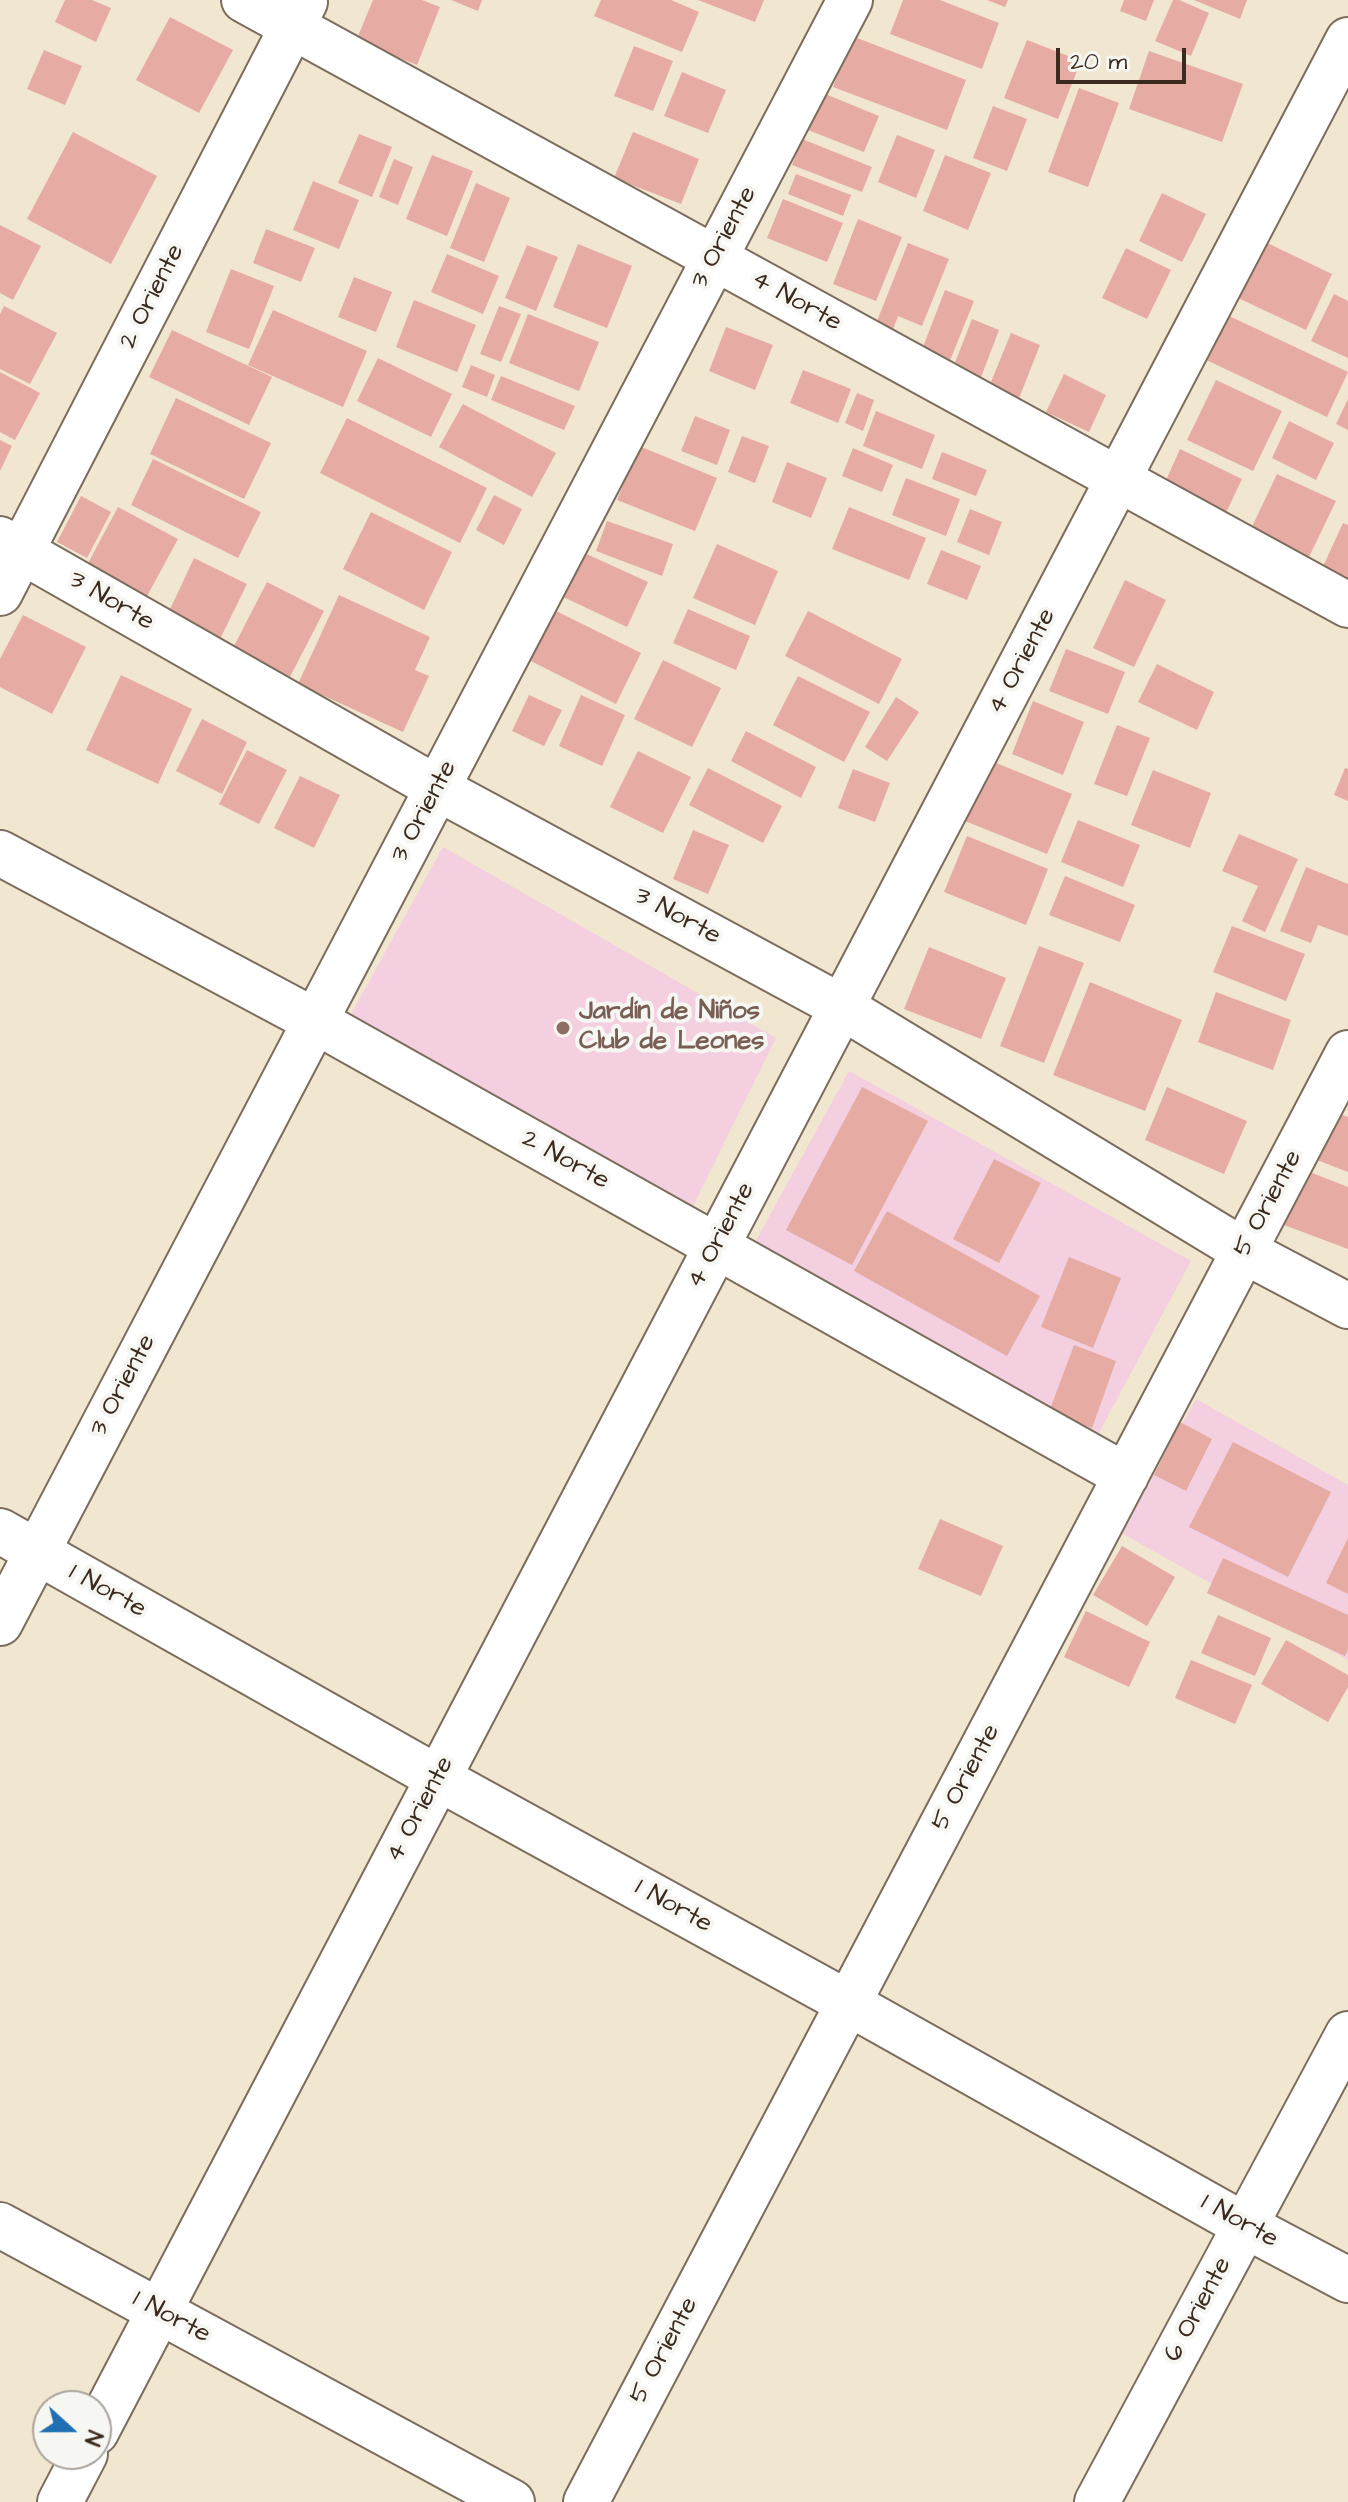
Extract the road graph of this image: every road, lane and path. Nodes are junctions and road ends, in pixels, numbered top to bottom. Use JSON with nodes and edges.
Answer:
{"nodes":[{"id":1,"x":244,"y":0,"type":"edge"},
{"id":2,"x":850,"y":0,"type":"edge"},
{"id":3,"x":299,"y":13,"type":"edge"},
{"id":4,"x":1348,"y":40,"type":"edge"},
{"id":5,"x":715,"y":258,"type":"junction"},
{"id":6,"x":1118,"y":479,"type":"junction"},
{"id":7,"x":11,"y":545,"type":"edge"},
{"id":8,"x":0,"y":593,"type":"edge"},
{"id":9,"x":1348,"y":605,"type":"edge"},
{"id":10,"x":437,"y":788,"type":"junction"},
{"id":11,"x":0,"y":853,"type":"edge"},
{"id":12,"x":842,"y":1007,"type":"junction"},
{"id":13,"x":315,"y":1021,"type":"junction"},
{"id":14,"x":1348,"y":1053,"type":"edge"},
{"id":15,"x":717,"y":1246,"type":"junction"},
{"id":16,"x":1244,"y":1251,"type":"junction"},
{"id":17,"x":1348,"y":1306,"type":"edge"},
{"id":18,"x":1126,"y":1476,"type":"junction"},
{"id":19,"x":0,"y":1531,"type":"edge"},
{"id":20,"x":37,"y":1552,"type":"junction"},
{"id":21,"x":0,"y":1623,"type":"edge"},
{"id":22,"x":438,"y":1778,"type":"junction"},
{"id":23,"x":848,"y":2003,"type":"junction"},
{"id":24,"x":1348,"y":2034,"type":"edge"},
{"id":25,"x":0,"y":2225,"type":"edge"},
{"id":26,"x":1244,"y":2225,"type":"junction"},
{"id":27,"x":1348,"y":2280,"type":"edge"},
{"id":28,"x":159,"y":2311,"type":"junction"},
{"id":29,"x":112,"y":2401,"type":"edge"},
{"id":30,"x":77,"y":2470,"type":"edge"},
{"id":31,"x":60,"y":2502,"type":"edge"},
{"id":32,"x":512,"y":2502,"type":"edge"},
{"id":33,"x":586,"y":2502,"type":"edge"},
{"id":34,"x":1097,"y":2502,"type":"edge"}],
"edges":[{"from":1,"to":3,"type":"street","name":"4 Norte"},
{"from":2,"to":5,"type":"street","name":"3 Oriente"},
{"from":3,"to":5,"type":"street","name":"4 Norte"},
{"from":3,"to":7,"type":"street","name":"2 Oriente"},
{"from":4,"to":6,"type":"street","name":"4 Oriente"},
{"from":5,"to":6,"type":"street","name":"4 Norte"},
{"from":5,"to":10,"type":"street","name":"3 Oriente"},
{"from":6,"to":9,"type":"street","name":"4 Norte"},
{"from":6,"to":12,"type":"street","name":"4 Oriente"},
{"from":7,"to":8,"type":"street","name":"2 Oriente"},
{"from":7,"to":10,"type":"street","name":"3 Norte"},
{"from":10,"to":12,"type":"street","name":"3 Norte"},
{"from":10,"to":13,"type":"street","name":"3 Oriente"},
{"from":11,"to":13,"type":"street","name":"2 Norte"},
{"from":12,"to":15,"type":"street","name":"4 Oriente"},
{"from":12,"to":16,"type":"street","name":"3 Norte"},
{"from":13,"to":15,"type":"street","name":"2 Norte"},
{"from":13,"to":20,"type":"street","name":"3 Oriente"},
{"from":14,"to":16,"type":"street","name":"5 Oriente"},
{"from":15,"to":18,"type":"street","name":"2 Norte"},
{"from":15,"to":22,"type":"street","name":"4 Oriente"},
{"from":16,"to":17,"type":"street","name":"3 Norte"},
{"from":16,"to":18,"type":"street","name":"5 Oriente"},
{"from":18,"to":23,"type":"street","name":"5 Oriente"},
{"from":19,"to":20,"type":"street","name":"1 Norte"},
{"from":20,"to":21,"type":"street","name":"3 Oriente"},
{"from":20,"to":22,"type":"street","name":"1 Norte"},
{"from":22,"to":23,"type":"street","name":"1 Norte"},
{"from":22,"to":28,"type":"street","name":"4 Oriente"},
{"from":23,"to":26,"type":"street","name":"1 Norte"},
{"from":23,"to":33,"type":"street","name":"5 Oriente"},
{"from":24,"to":26,"type":"street","name":"6 Oriente"},
{"from":25,"to":28,"type":"street","name":"1 Norte"},
{"from":26,"to":27,"type":"street","name":"1 Norte"},
{"from":26,"to":34,"type":"street","name":"6 Oriente"},
{"from":28,"to":29,"type":"street","name":"4 Oriente"},
{"from":28,"to":32,"type":"street","name":"1 Norte"},
{"from":30,"to":31,"type":"street"}]}
